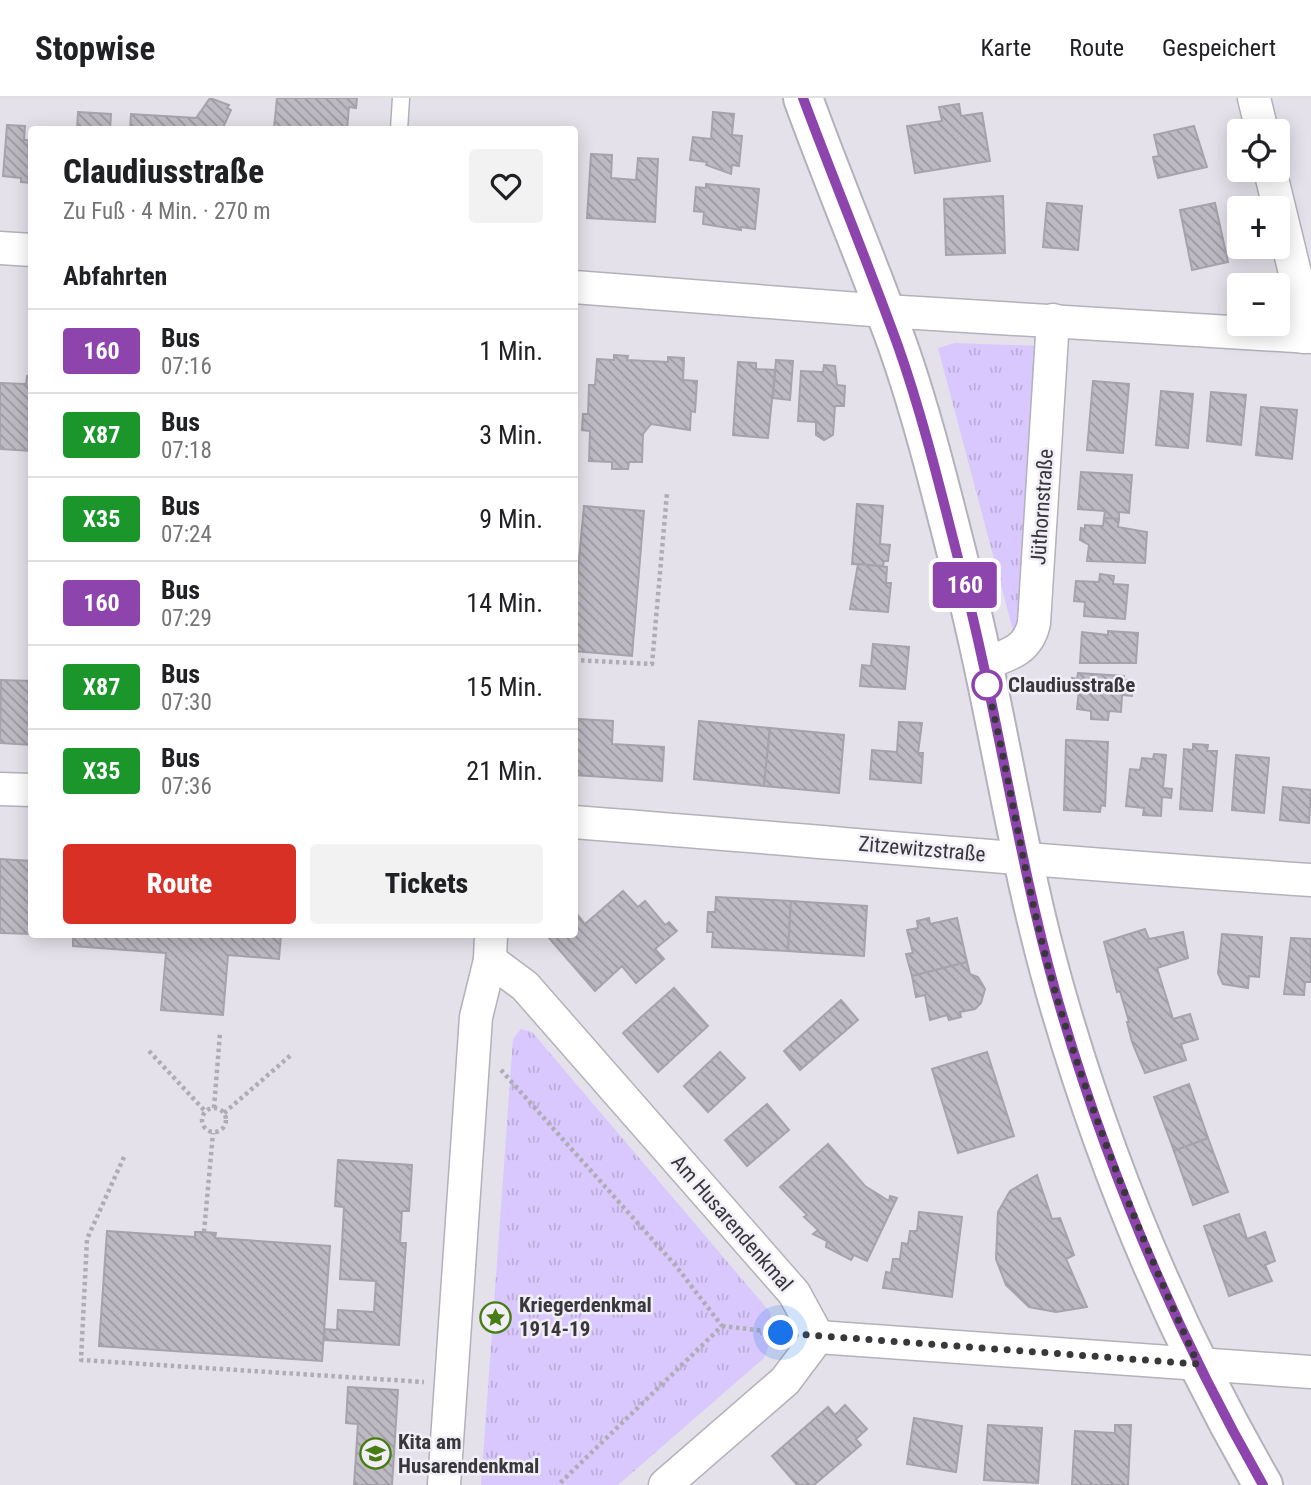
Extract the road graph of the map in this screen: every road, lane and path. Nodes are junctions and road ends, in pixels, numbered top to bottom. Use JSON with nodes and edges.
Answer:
{"nodes":[{"id":1,"x":401,"y":98,"type":"edge"},
{"id":2,"x":803,"y":98,"type":"edge"},
{"id":3,"x":1254,"y":98,"type":"edge"},
{"id":4,"x":1259,"y":119,"type":"edge"},
{"id":5,"x":399,"y":126,"type":"edge"},
{"id":6,"x":1273,"y":182,"type":"edge"},
{"id":7,"x":0,"y":248,"type":"edge"},
{"id":8,"x":28,"y":250,"type":"edge"},
{"id":9,"x":578,"y":287,"type":"edge"},
{"id":10,"x":885,"y":311,"type":"junction"},
{"id":11,"x":1053,"y":320,"type":"junction"},
{"id":12,"x":1307,"y":337,"type":"edge"},
{"id":13,"x":667,"y":493,"type":"dead end"},
{"id":14,"x":578,"y":660,"type":"edge"},
{"id":15,"x":983,"y":664,"type":"junction"},
{"id":16,"x":0,"y":789,"type":"edge"},
{"id":17,"x":28,"y":790,"type":"edge"},
{"id":18,"x":578,"y":822,"type":"edge"},
{"id":19,"x":1023,"y":858,"type":"junction"},
{"id":20,"x":1311,"y":880,"type":"edge"},
{"id":21,"x":490,"y":947,"type":"edge"},
{"id":22,"x":220,"y":1033,"type":"dead end"},
{"id":23,"x":149,"y":1051,"type":"dead end"},
{"id":24,"x":290,"y":1055,"type":"dead end"},
{"id":25,"x":501,"y":1070,"type":"dead end"},
{"id":26,"x":214,"y":1108,"type":"junction"},
{"id":27,"x":205,"y":1111,"type":"junction"},
{"id":28,"x":224,"y":1113,"type":"junction"},
{"id":29,"x":213,"y":1133,"type":"junction"},
{"id":30,"x":124,"y":1157,"type":"dead end"},
{"id":31,"x":204,"y":1232,"type":"dead end"},
{"id":32,"x":722,"y":1326,"type":"junction"},
{"id":33,"x":818,"y":1337,"type":"junction"},
{"id":34,"x":1198,"y":1364,"type":"junction"},
{"id":35,"x":1311,"y":1372,"type":"edge"},
{"id":36,"x":451,"y":1384,"type":"junction"},
{"id":37,"x":444,"y":1485,"type":"edge"},
{"id":38,"x":558,"y":1485,"type":"edge"},
{"id":39,"x":665,"y":1485,"type":"edge"},
{"id":40,"x":1264,"y":1485,"type":"edge"}],
"edges":[{"from":1,"to":5,"type":"lane"},
{"from":2,"to":10,"type":"street"},
{"from":3,"to":4,"type":"street"},
{"from":6,"to":12,"type":"street"},
{"from":7,"to":8,"type":"street"},
{"from":9,"to":10,"type":"street"},
{"from":10,"to":11,"type":"street"},
{"from":10,"to":15,"type":"street"},
{"from":11,"to":12,"type":"street"},
{"from":11,"to":15,"type":"street","name":"Jüthornstraße"},
{"from":13,"to":14,"type":"path"},
{"from":15,"to":19,"type":"street"},
{"from":16,"to":17,"type":"street"},
{"from":18,"to":19,"type":"street","name":"Zitzewitzstraße"},
{"from":19,"to":20,"type":"street","name":"Zitzewitzstraße"},
{"from":19,"to":34,"type":"street"},
{"from":21,"to":33,"type":"street","name":"Am Husarendenkmal"},
{"from":21,"to":36,"type":"street","name":"Am Husarendenkmal"},
{"from":22,"to":26,"type":"path"},
{"from":23,"to":27,"type":"path"},
{"from":24,"to":28,"type":"path"},
{"from":25,"to":32,"type":"path"},
{"from":26,"to":27,"type":"path"},
{"from":26,"to":28,"type":"path"},
{"from":27,"to":29,"type":"path"},
{"from":28,"to":29,"type":"path"},
{"from":29,"to":31,"type":"path"},
{"from":30,"to":36,"type":"path"},
{"from":32,"to":33,"type":"path"},
{"from":32,"to":38,"type":"path"},
{"from":33,"to":34,"type":"street"},
{"from":33,"to":39,"type":"street"},
{"from":34,"to":35,"type":"street"},
{"from":34,"to":40,"type":"street"},
{"from":36,"to":37,"type":"street","name":"Am Husarendenkmal"}]}
